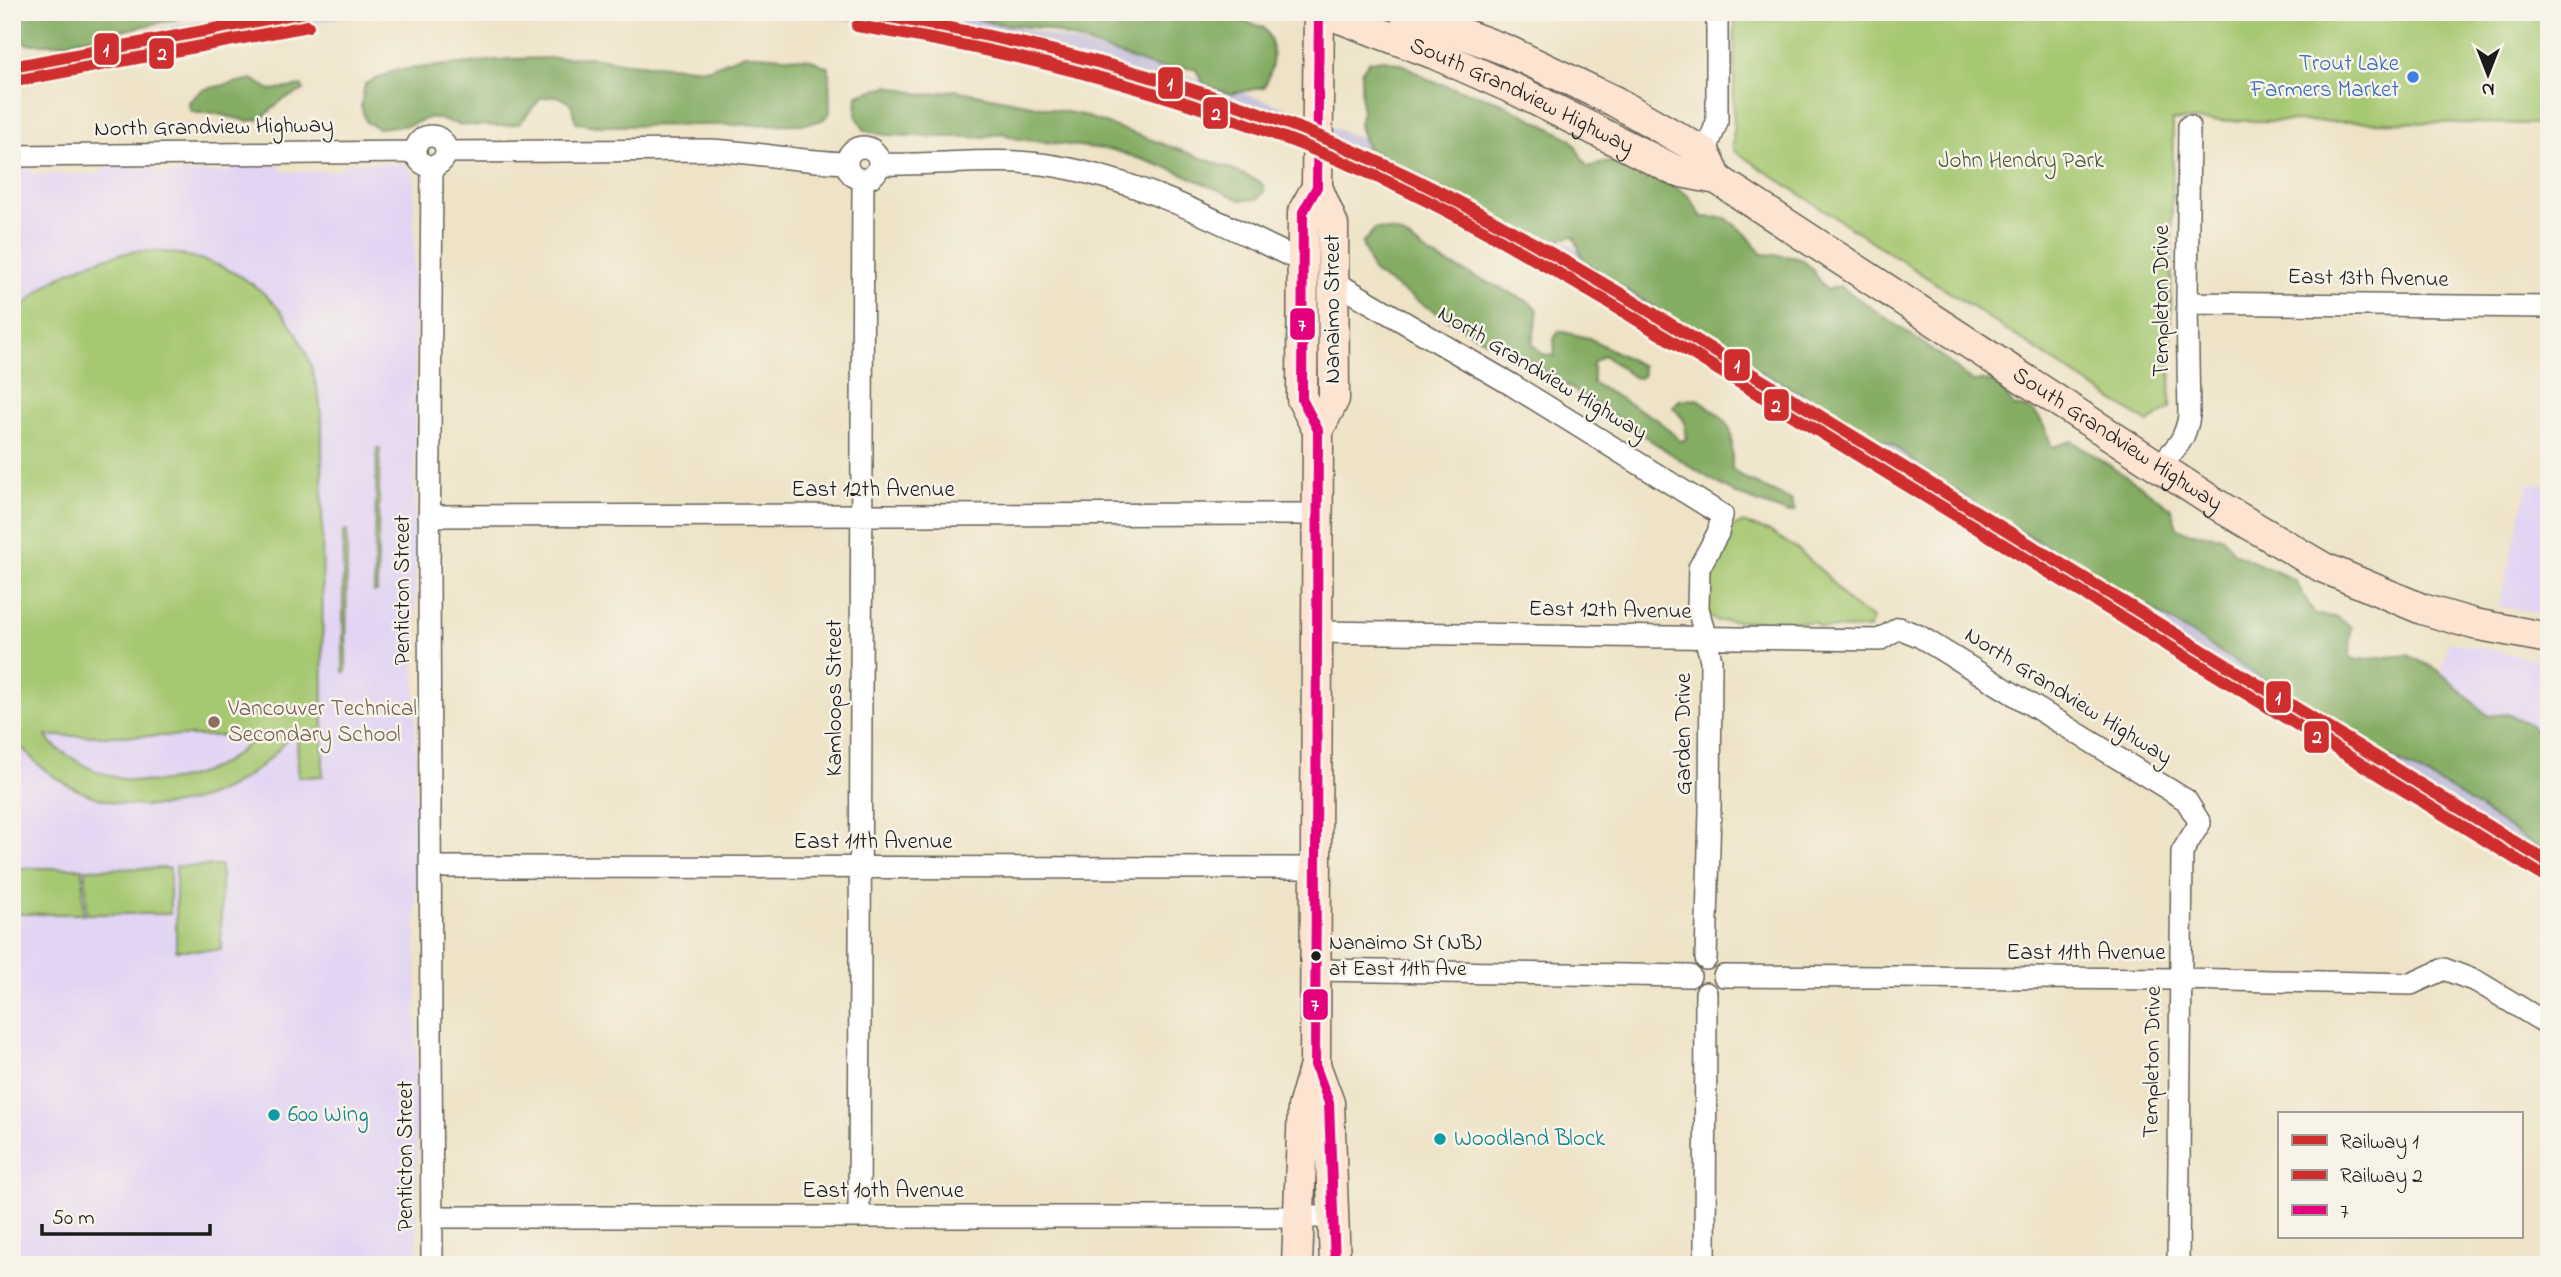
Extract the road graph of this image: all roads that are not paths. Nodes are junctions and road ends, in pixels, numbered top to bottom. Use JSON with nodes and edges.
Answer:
{"nodes":[{"id":1,"x":1322,"y":12,"type":"edge"},
{"id":2,"x":1404,"y":12,"type":"edge"},
{"id":3,"x":1717,"y":12,"type":"edge"},
{"id":4,"x":2189,"y":126,"type":"dead end"},
{"id":5,"x":12,"y":156,"type":"edge"},
{"id":6,"x":432,"y":157,"type":"junction"},
{"id":7,"x":847,"y":163,"type":"junction"},
{"id":8,"x":879,"y":164,"type":"junction"},
{"id":9,"x":1711,"y":166,"type":"junction"},
{"id":10,"x":863,"y":179,"type":"junction"},
{"id":11,"x":1310,"y":200,"type":"junction"},
{"id":12,"x":1303,"y":262,"type":"junction"},
{"id":13,"x":1334,"y":281,"type":"junction"},
{"id":14,"x":2187,"y":303,"type":"junction"},
{"id":15,"x":2549,"y":307,"type":"edge"},
{"id":16,"x":1318,"y":430,"type":"junction"},
{"id":17,"x":2159,"y":466,"type":"junction"},
{"id":18,"x":1318,"y":514,"type":"junction"},
{"id":19,"x":1722,"y":515,"type":"joint"},
{"id":20,"x":429,"y":516,"type":"junction"},
{"id":21,"x":860,"y":516,"type":"junction"},
{"id":22,"x":1899,"y":628,"type":"joint"},
{"id":23,"x":1317,"y":632,"type":"junction"},
{"id":24,"x":1706,"y":638,"type":"junction"},
{"id":25,"x":2549,"y":638,"type":"edge"},
{"id":26,"x":2200,"y":823,"type":"joint"},
{"id":27,"x":430,"y":867,"type":"junction"},
{"id":28,"x":860,"y":868,"type":"junction"},
{"id":29,"x":1316,"y":868,"type":"junction"},
{"id":30,"x":1706,"y":959,"type":"junction"},
{"id":31,"x":1315,"y":971,"type":"junction"},
{"id":32,"x":1690,"y":976,"type":"junction"},
{"id":33,"x":1724,"y":976,"type":"junction"},
{"id":34,"x":2181,"y":979,"type":"junction"},
{"id":35,"x":1706,"y":993,"type":"junction"},
{"id":36,"x":2549,"y":1025,"type":"edge"},
{"id":37,"x":1315,"y":1065,"type":"junction"},
{"id":38,"x":432,"y":1217,"type":"junction"},
{"id":39,"x":859,"y":1217,"type":"junction"},
{"id":40,"x":1333,"y":1217,"type":"junction"},
{"id":41,"x":1297,"y":1218,"type":"junction"},
{"id":42,"x":432,"y":1265,"type":"edge"},
{"id":43,"x":1297,"y":1265,"type":"edge"},
{"id":44,"x":1335,"y":1265,"type":"edge"},
{"id":45,"x":1704,"y":1265,"type":"edge"},
{"id":46,"x":2178,"y":1265,"type":"edge"}],
"edges":[{"from":1,"to":9,"type":"main road","name":"South Grandview Highway"},
{"from":1,"to":11,"type":"main road","name":"Nanaimo Street"},
{"from":2,"to":9,"type":"main road","name":"South Grandview Highway"},
{"from":3,"to":9,"type":"street"},
{"from":4,"to":14,"type":"street","name":"Templeton Drive"},
{"from":5,"to":6,"type":"street","name":"North Grandview Highway"},
{"from":6,"to":7,"type":"street","name":"North Grandview Highway"},
{"from":6,"to":20,"type":"street","name":"Penticton Street"},
{"from":7,"to":8,"type":"street"},
{"from":7,"to":10,"type":"street"},
{"from":8,"to":10,"type":"street"},
{"from":8,"to":12,"type":"street"},
{"from":9,"to":17,"type":"main road","name":"South Grandview Highway"},
{"from":10,"to":21,"type":"street","name":"Kamloops Street"},
{"from":11,"to":12,"type":"main road","name":"Nanaimo Street"},
{"from":11,"to":13,"type":"main road","name":"Nanaimo Street"},
{"from":12,"to":16,"type":"main road","name":"Nanaimo Street"},
{"from":13,"to":16,"type":"main road","name":"Nanaimo Street"},
{"from":13,"to":19,"type":"street","name":"North Grandview Highway"},
{"from":14,"to":15,"type":"street","name":"East 13th Avenue"},
{"from":14,"to":17,"type":"street","name":"Templeton Drive"},
{"from":16,"to":18,"type":"main road","name":"Nanaimo Street"},
{"from":17,"to":25,"type":"main road","name":"South Grandview Highway"},
{"from":18,"to":21,"type":"street","name":"East 12th Avenue"},
{"from":18,"to":23,"type":"main road","name":"Nanaimo Street"},
{"from":19,"to":24,"type":"street","name":"Garden Drive"},
{"from":20,"to":21,"type":"street","name":"East 12th Avenue"},
{"from":20,"to":27,"type":"street","name":"Penticton Street"},
{"from":21,"to":28,"type":"street","name":"Kamloops Street"},
{"from":22,"to":24,"type":"street","name":"East 12th Avenue"},
{"from":22,"to":26,"type":"street","name":"North Grandview Highway"},
{"from":23,"to":24,"type":"street","name":"East 12th Avenue"},
{"from":23,"to":29,"type":"main road","name":"Nanaimo Street"},
{"from":24,"to":30,"type":"street","name":"Garden Drive"},
{"from":26,"to":34,"type":"street","name":"Templeton Drive"},
{"from":27,"to":28,"type":"street","name":"East 11th Avenue"},
{"from":27,"to":38,"type":"street","name":"Penticton Street"},
{"from":28,"to":29,"type":"street","name":"East 11th Avenue"},
{"from":28,"to":39,"type":"street","name":"Kamloops Street"},
{"from":29,"to":31,"type":"main road","name":"Nanaimo Street"},
{"from":30,"to":32,"type":"street"},
{"from":30,"to":33,"type":"street"},
{"from":31,"to":32,"type":"street"},
{"from":31,"to":37,"type":"main road","name":"Nanaimo Street"},
{"from":32,"to":35,"type":"street"},
{"from":33,"to":34,"type":"street","name":"East 11th Avenue"},
{"from":33,"to":35,"type":"street"},
{"from":34,"to":36,"type":"street","name":"East 11th Avenue"},
{"from":34,"to":46,"type":"street","name":"Templeton Drive"},
{"from":35,"to":45,"type":"street"},
{"from":37,"to":40,"type":"main road","name":"Nanaimo Street"},
{"from":37,"to":41,"type":"main road","name":"Nanaimo Street"},
{"from":38,"to":39,"type":"street","name":"East 10th Avenue"},
{"from":38,"to":42,"type":"street","name":"Penticton Street"},
{"from":39,"to":41,"type":"street","name":"East 10th Avenue"},
{"from":40,"to":41,"type":"street","name":"East 10th Avenue"},
{"from":40,"to":44,"type":"main road","name":"Nanaimo Street"},
{"from":41,"to":43,"type":"main road","name":"Nanaimo Street"}]}
